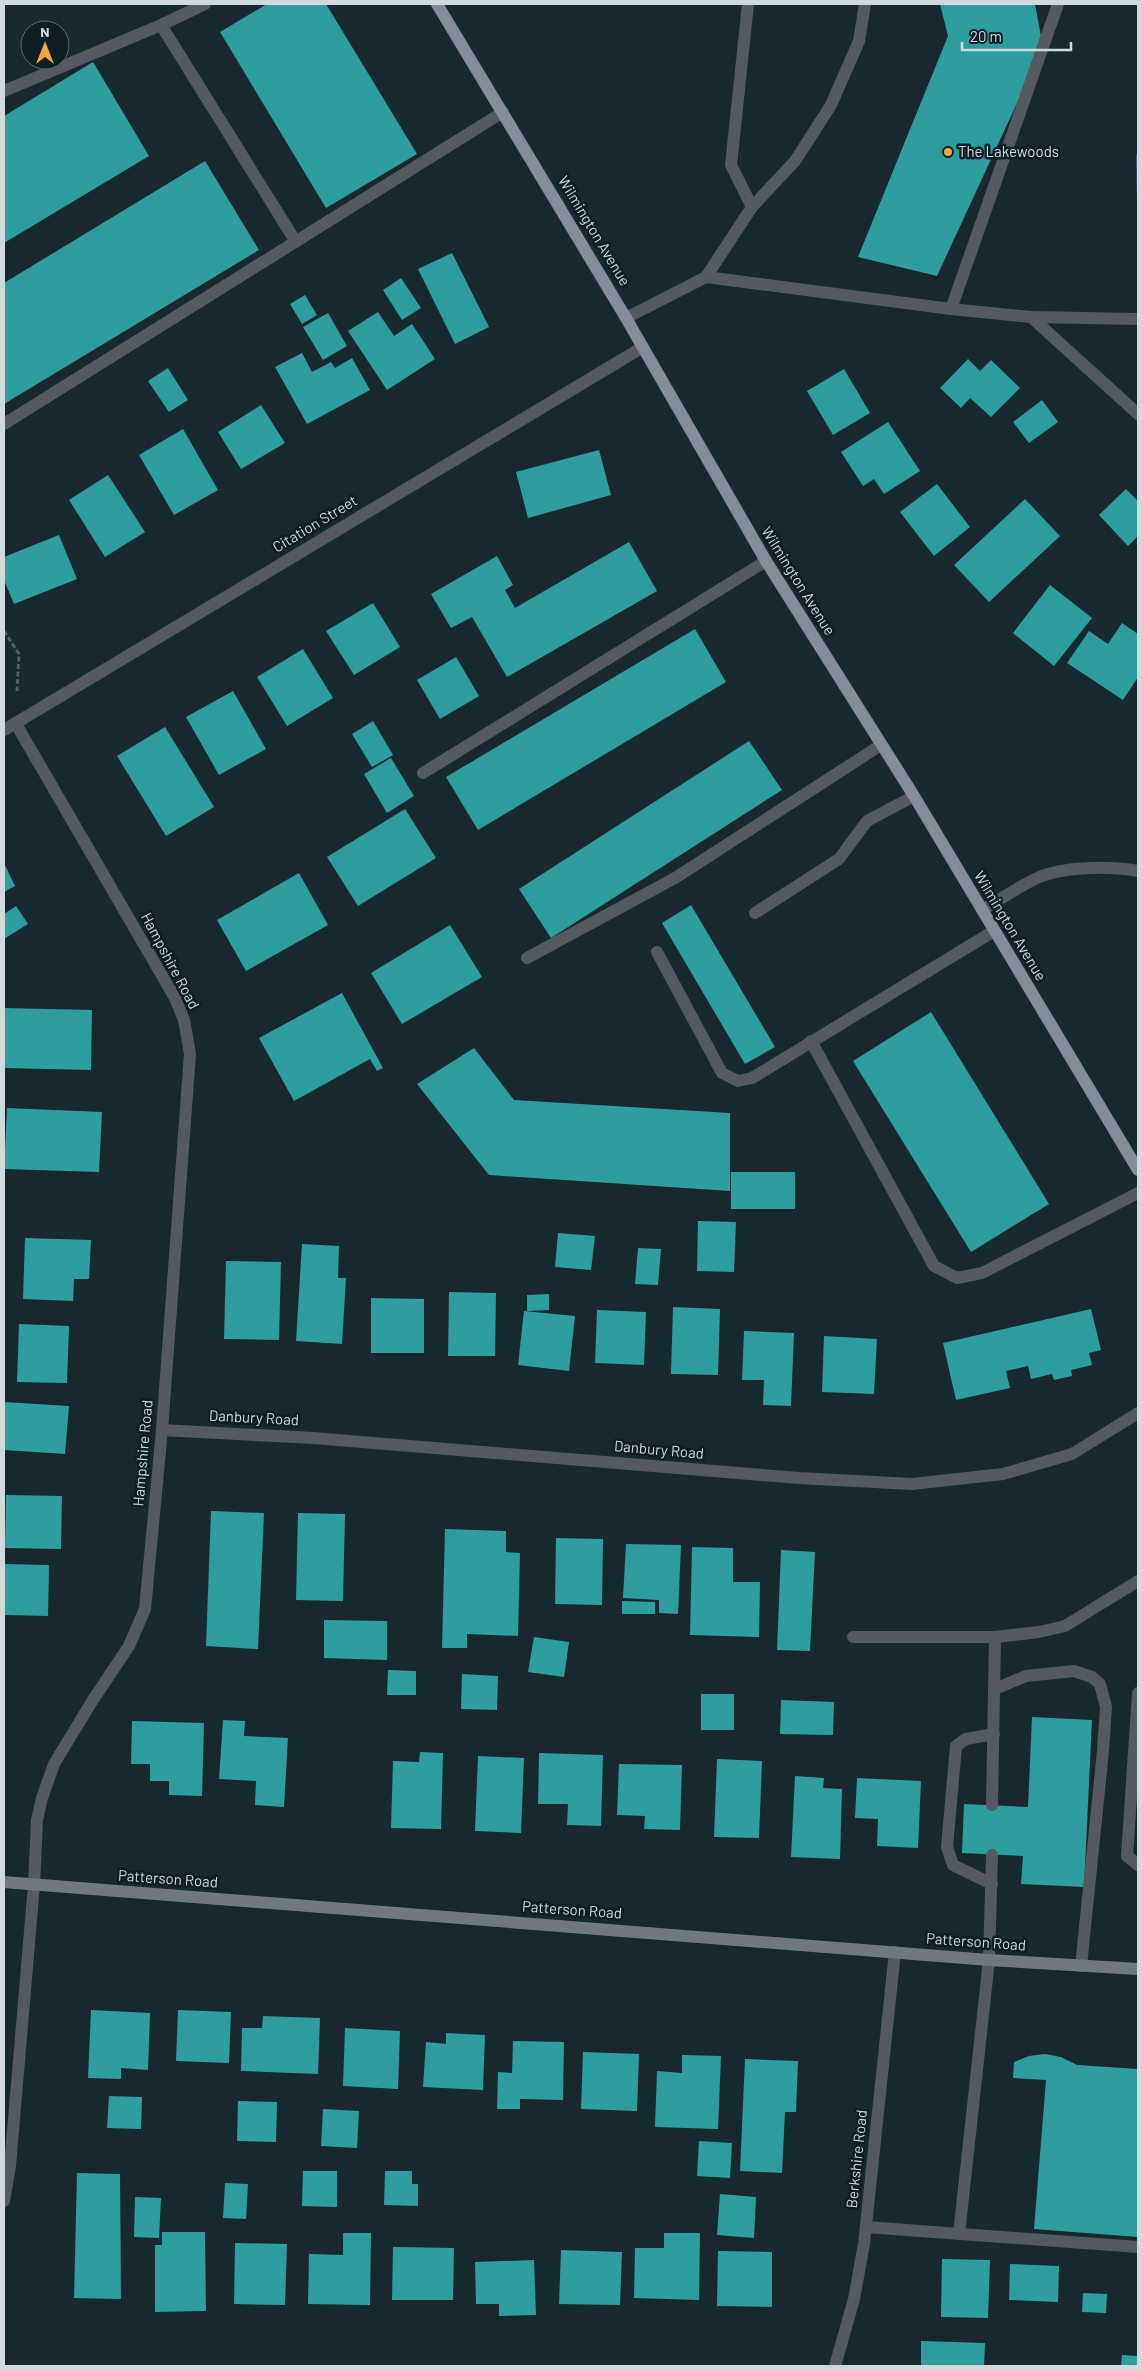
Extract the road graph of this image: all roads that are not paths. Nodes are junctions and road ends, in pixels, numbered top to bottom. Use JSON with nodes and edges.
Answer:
{"nodes":[{"id":1,"x":205,"y":4,"type":"edge"},
{"id":2,"x":437,"y":4,"type":"edge"},
{"id":3,"x":748,"y":4,"type":"edge"},
{"id":4,"x":865,"y":4,"type":"edge"},
{"id":5,"x":1058,"y":4,"type":"edge"},
{"id":6,"x":161,"y":25,"type":"junction"},
{"id":7,"x":4,"y":91,"type":"edge"},
{"id":8,"x":503,"y":112,"type":"junction"},
{"id":9,"x":752,"y":207,"type":"junction"},
{"id":10,"x":296,"y":242,"type":"junction"},
{"id":11,"x":706,"y":277,"type":"junction"},
{"id":12,"x":951,"y":309,"type":"junction"},
{"id":13,"x":1031,"y":317,"type":"junction"},
{"id":14,"x":626,"y":318,"type":"junction"},
{"id":15,"x":1138,"y":319,"type":"edge"},
{"id":16,"x":643,"y":347,"type":"junction"},
{"id":17,"x":1138,"y":414,"type":"edge"},
{"id":18,"x":4,"y":424,"type":"edge"},
{"id":19,"x":766,"y":561,"type":"junction"},
{"id":20,"x":16,"y":724,"type":"junction"},
{"id":21,"x":4,"y":730,"type":"edge"},
{"id":22,"x":881,"y":745,"type":"junction"},
{"id":23,"x":423,"y":773,"type":"dead end"},
{"id":24,"x":914,"y":796,"type":"junction"},
{"id":25,"x":1138,"y":871,"type":"edge"},
{"id":26,"x":982,"y":910,"type":"junction"},
{"id":27,"x":755,"y":913,"type":"dead end"},
{"id":28,"x":994,"y":931,"type":"junction"},
{"id":29,"x":657,"y":952,"type":"dead end"},
{"id":30,"x":528,"y":958,"type":"dead end"},
{"id":31,"x":811,"y":1041,"type":"junction"},
{"id":32,"x":1138,"y":1170,"type":"edge"},
{"id":33,"x":1138,"y":1193,"type":"edge"},
{"id":34,"x":1138,"y":1414,"type":"edge"},
{"id":35,"x":162,"y":1430,"type":"junction"},
{"id":36,"x":1138,"y":1581,"type":"edge"},
{"id":37,"x":853,"y":1637,"type":"dead end"},
{"id":38,"x":995,"y":1637,"type":"junction"},
{"id":39,"x":995,"y":1689,"type":"junction"},
{"id":40,"x":1138,"y":1693,"type":"edge"},
{"id":41,"x":994,"y":1734,"type":"junction"},
{"id":42,"x":992,"y":1805,"type":"dead end"},
{"id":43,"x":992,"y":1855,"type":"dead end"},
{"id":44,"x":1138,"y":1865,"type":"edge"},
{"id":45,"x":4,"y":1882,"type":"edge"},
{"id":46,"x":34,"y":1884,"type":"junction"},
{"id":47,"x":992,"y":1884,"type":"junction"},
{"id":48,"x":895,"y":1952,"type":"junction"},
{"id":49,"x":989,"y":1960,"type":"junction"},
{"id":50,"x":1081,"y":1966,"type":"junction"},
{"id":51,"x":1138,"y":1969,"type":"edge"},
{"id":52,"x":4,"y":2201,"type":"edge"},
{"id":53,"x":866,"y":2227,"type":"junction"},
{"id":54,"x":959,"y":2234,"type":"junction"},
{"id":55,"x":1138,"y":2248,"type":"edge"},
{"id":56,"x":835,"y":2366,"type":"edge"}],
"edges":[{"from":1,"to":6,"type":"street"},
{"from":2,"to":8,"type":"main road","name":"Wilmington Avenue"},
{"from":3,"to":9,"type":"street"},
{"from":4,"to":9,"type":"street"},
{"from":5,"to":12,"type":"street"},
{"from":6,"to":7,"type":"street"},
{"from":6,"to":10,"type":"street"},
{"from":8,"to":10,"type":"street"},
{"from":8,"to":14,"type":"main road","name":"Wilmington Avenue"},
{"from":9,"to":11,"type":"street"},
{"from":10,"to":18,"type":"street"},
{"from":11,"to":12,"type":"street"},
{"from":11,"to":14,"type":"street"},
{"from":12,"to":13,"type":"street"},
{"from":13,"to":15,"type":"street"},
{"from":13,"to":17,"type":"street"},
{"from":14,"to":16,"type":"main road","name":"Wilmington Avenue"},
{"from":16,"to":19,"type":"main road","name":"Wilmington Avenue"},
{"from":16,"to":20,"type":"street","name":"Citation Street"},
{"from":19,"to":22,"type":"main road","name":"Wilmington Avenue"},
{"from":19,"to":23,"type":"street"},
{"from":20,"to":21,"type":"street","name":"Citation Street"},
{"from":20,"to":35,"type":"street","name":"Hampshire Road"},
{"from":22,"to":24,"type":"main road","name":"Wilmington Avenue"},
{"from":22,"to":30,"type":"street"},
{"from":24,"to":26,"type":"main road","name":"Wilmington Avenue"},
{"from":24,"to":27,"type":"street"},
{"from":25,"to":26,"type":"street"},
{"from":26,"to":28,"type":"main road","name":"Wilmington Avenue"},
{"from":28,"to":31,"type":"street"},
{"from":28,"to":32,"type":"main road","name":"Wilmington Avenue"},
{"from":29,"to":31,"type":"street"},
{"from":31,"to":33,"type":"street"},
{"from":34,"to":35,"type":"street","name":"Danbury Road"},
{"from":35,"to":46,"type":"street","name":"Hampshire Road"},
{"from":36,"to":38,"type":"street"},
{"from":37,"to":38,"type":"street"},
{"from":38,"to":39,"type":"street"},
{"from":39,"to":41,"type":"street"},
{"from":39,"to":50,"type":"street"},
{"from":40,"to":44,"type":"street"},
{"from":41,"to":42,"type":"street"},
{"from":41,"to":47,"type":"street"},
{"from":43,"to":47,"type":"street"},
{"from":45,"to":46,"type":"main road","name":"Patterson Road"},
{"from":46,"to":48,"type":"main road","name":"Patterson Road"},
{"from":46,"to":52,"type":"street","name":"Hampshire Road"},
{"from":47,"to":49,"type":"street"},
{"from":48,"to":49,"type":"main road","name":"Patterson Road"},
{"from":48,"to":53,"type":"street","name":"Berkshire Road"},
{"from":49,"to":50,"type":"main road","name":"Patterson Road"},
{"from":49,"to":54,"type":"street"},
{"from":50,"to":51,"type":"main road","name":"Patterson Road"},
{"from":53,"to":54,"type":"street"},
{"from":53,"to":56,"type":"street","name":"Berkshire Road"},
{"from":54,"to":55,"type":"street"}]}
